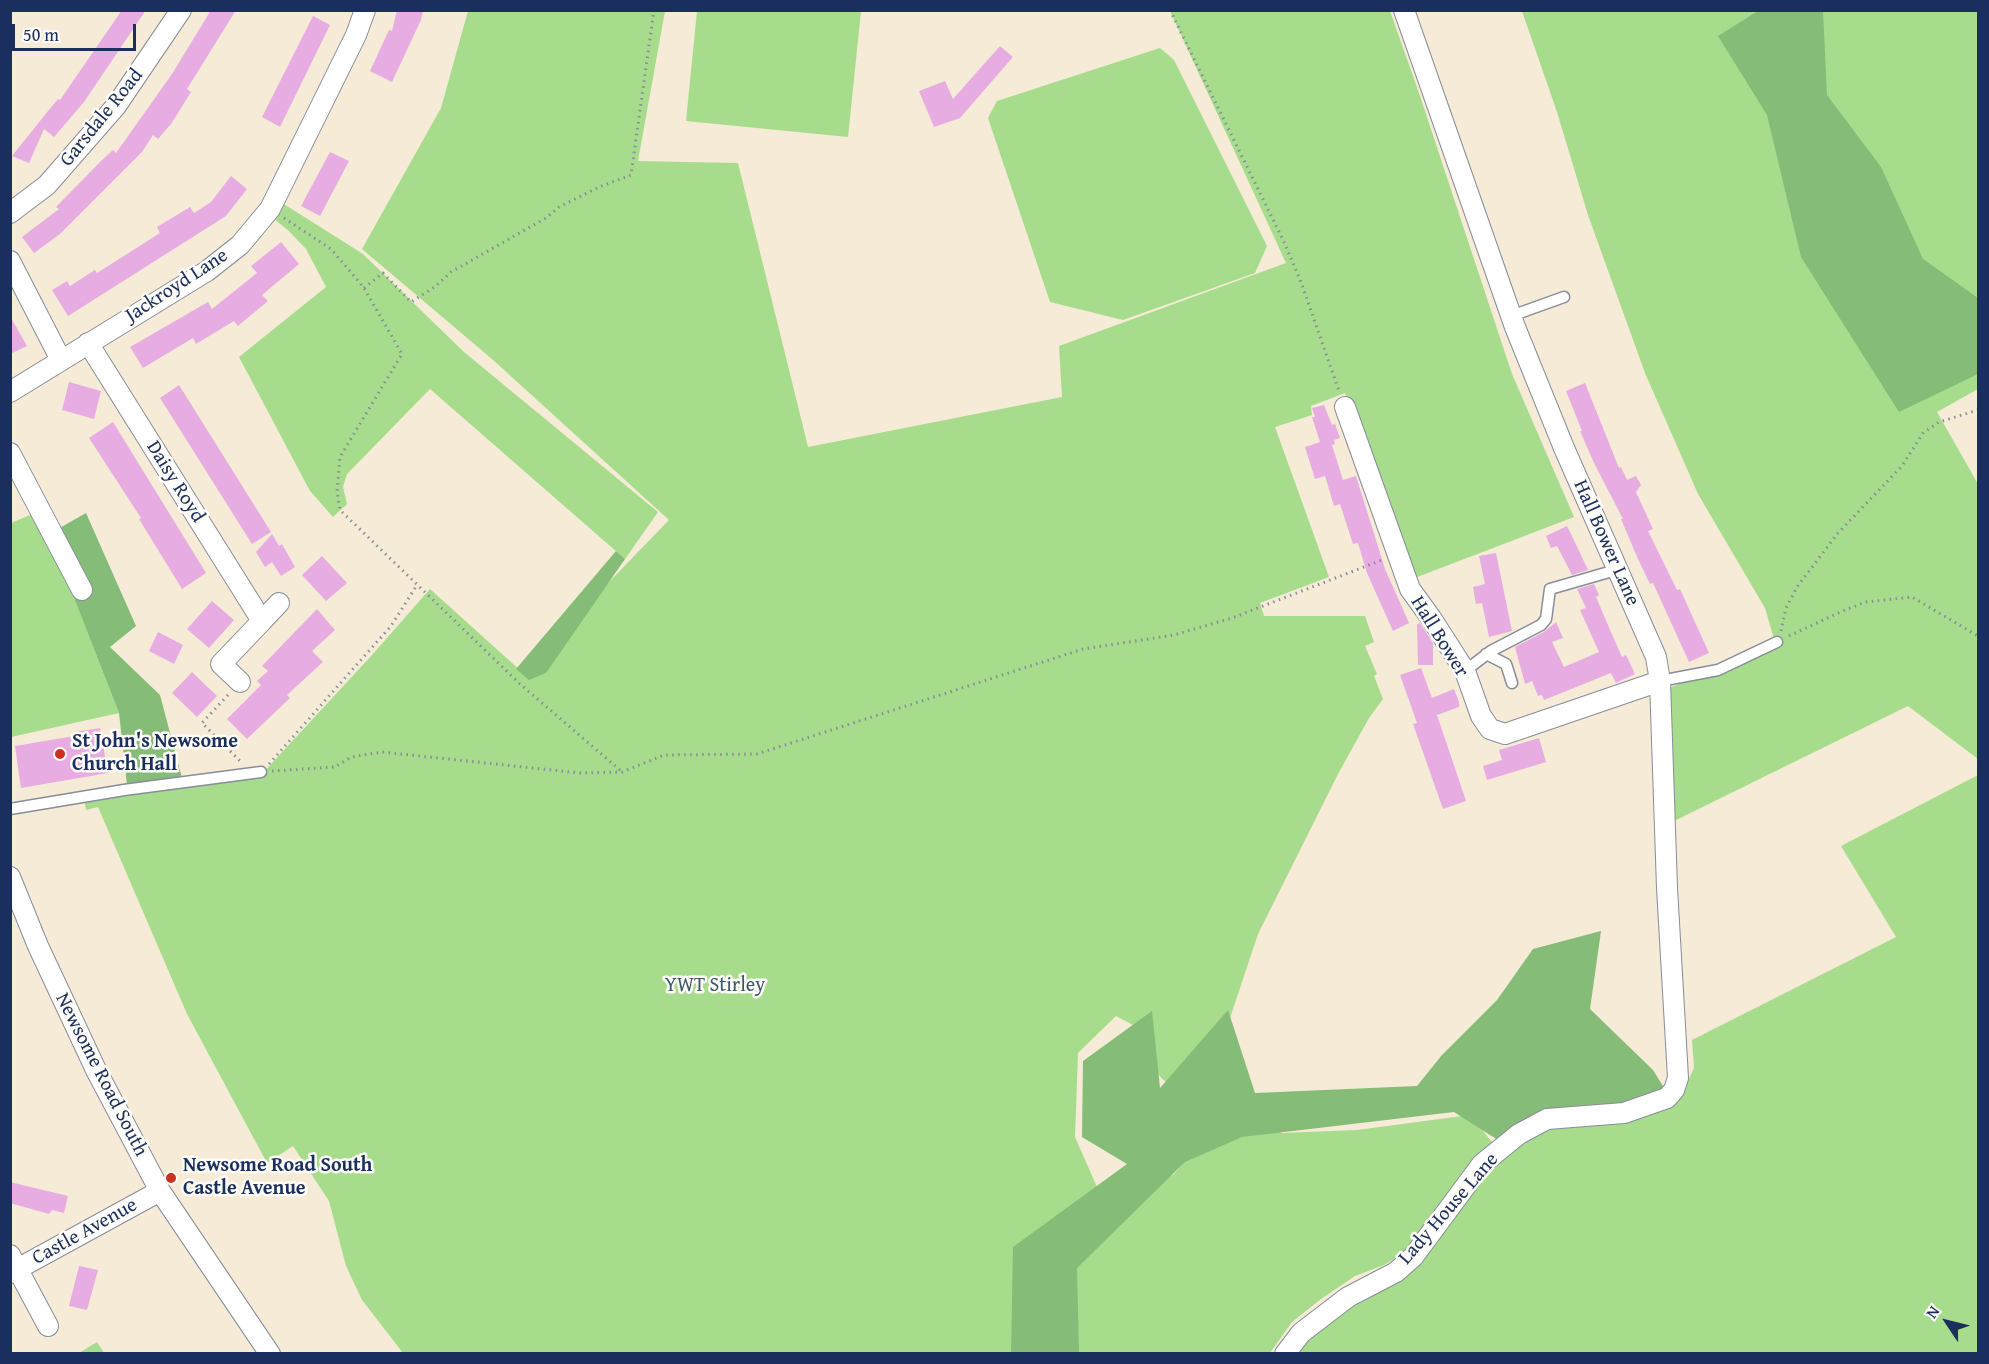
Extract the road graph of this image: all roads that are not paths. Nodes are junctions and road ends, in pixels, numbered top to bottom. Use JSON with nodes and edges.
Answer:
{"nodes":[{"id":1,"x":181,"y":10,"type":"edge"},
{"id":2,"x":365,"y":10,"type":"edge"},
{"id":3,"x":1404,"y":10,"type":"edge"},
{"id":4,"x":10,"y":213,"type":"edge"},
{"id":5,"x":10,"y":261,"type":"edge"},
{"id":6,"x":1564,"y":297,"type":"dead end"},
{"id":7,"x":1511,"y":316,"type":"junction"},
{"id":8,"x":88,"y":343,"type":"junction"},
{"id":9,"x":61,"y":360,"type":"junction"},
{"id":10,"x":10,"y":392,"type":"edge"},
{"id":11,"x":1345,"y":407,"type":"road end"},
{"id":12,"x":10,"y":453,"type":"edge"},
{"id":13,"x":1616,"y":570,"type":"junction"},
{"id":14,"x":82,"y":590,"type":"dead end"},
{"id":15,"x":279,"y":603,"type":"dead end"},
{"id":16,"x":262,"y":621,"type":"junction"},
{"id":17,"x":1777,"y":642,"type":"road end"},
{"id":18,"x":1486,"y":654,"type":"junction"},
{"id":19,"x":1465,"y":671,"type":"junction"},
{"id":20,"x":1660,"y":681,"type":"junction"},
{"id":21,"x":240,"y":682,"type":"road end"},
{"id":22,"x":1512,"y":683,"type":"dead end"},
{"id":23,"x":256,"y":772,"type":"road end"},
{"id":24,"x":10,"y":809,"type":"edge"},
{"id":25,"x":10,"y":877,"type":"edge"},
{"id":26,"x":1667,"y":1098,"type":"joint"},
{"id":27,"x":160,"y":1191,"type":"junction"},
{"id":28,"x":13,"y":1266,"type":"edge"},
{"id":29,"x":48,"y":1326,"type":"dead end"},
{"id":30,"x":270,"y":1353,"type":"edge"},
{"id":31,"x":1285,"y":1353,"type":"edge"}],
"edges":[{"from":1,"to":4,"type":"street","name":"Garsdale Road"},
{"from":2,"to":8,"type":"street","name":"Jackroyd Lane"},
{"from":3,"to":7,"type":"street","name":"Hall Bower Lane"},
{"from":5,"to":9,"type":"street"},
{"from":6,"to":7,"type":"lane"},
{"from":7,"to":13,"type":"street","name":"Hall Bower Lane"},
{"from":8,"to":9,"type":"street","name":"Jackroyd Lane"},
{"from":8,"to":16,"type":"street","name":"Daisy Royd"},
{"from":9,"to":10,"type":"street","name":"Jackroyd Lane"},
{"from":11,"to":19,"type":"street","name":"Hall Bower"},
{"from":12,"to":14,"type":"street"},
{"from":13,"to":18,"type":"lane"},
{"from":13,"to":20,"type":"street","name":"Hall Bower Lane"},
{"from":15,"to":16,"type":"street"},
{"from":16,"to":21,"type":"street"},
{"from":17,"to":20,"type":"lane"},
{"from":18,"to":19,"type":"lane"},
{"from":18,"to":22,"type":"lane"},
{"from":19,"to":20,"type":"street","name":"Hall Bower"},
{"from":20,"to":26,"type":"street","name":"Hall Bower Lane"},
{"from":23,"to":24,"type":"lane"},
{"from":25,"to":27,"type":"street","name":"Newsome Road South"},
{"from":26,"to":31,"type":"street","name":"Lady House Lane"},
{"from":27,"to":28,"type":"street","name":"Castle Avenue"},
{"from":27,"to":30,"type":"street","name":"Newsome Road South"},
{"from":28,"to":29,"type":"street"}]}
